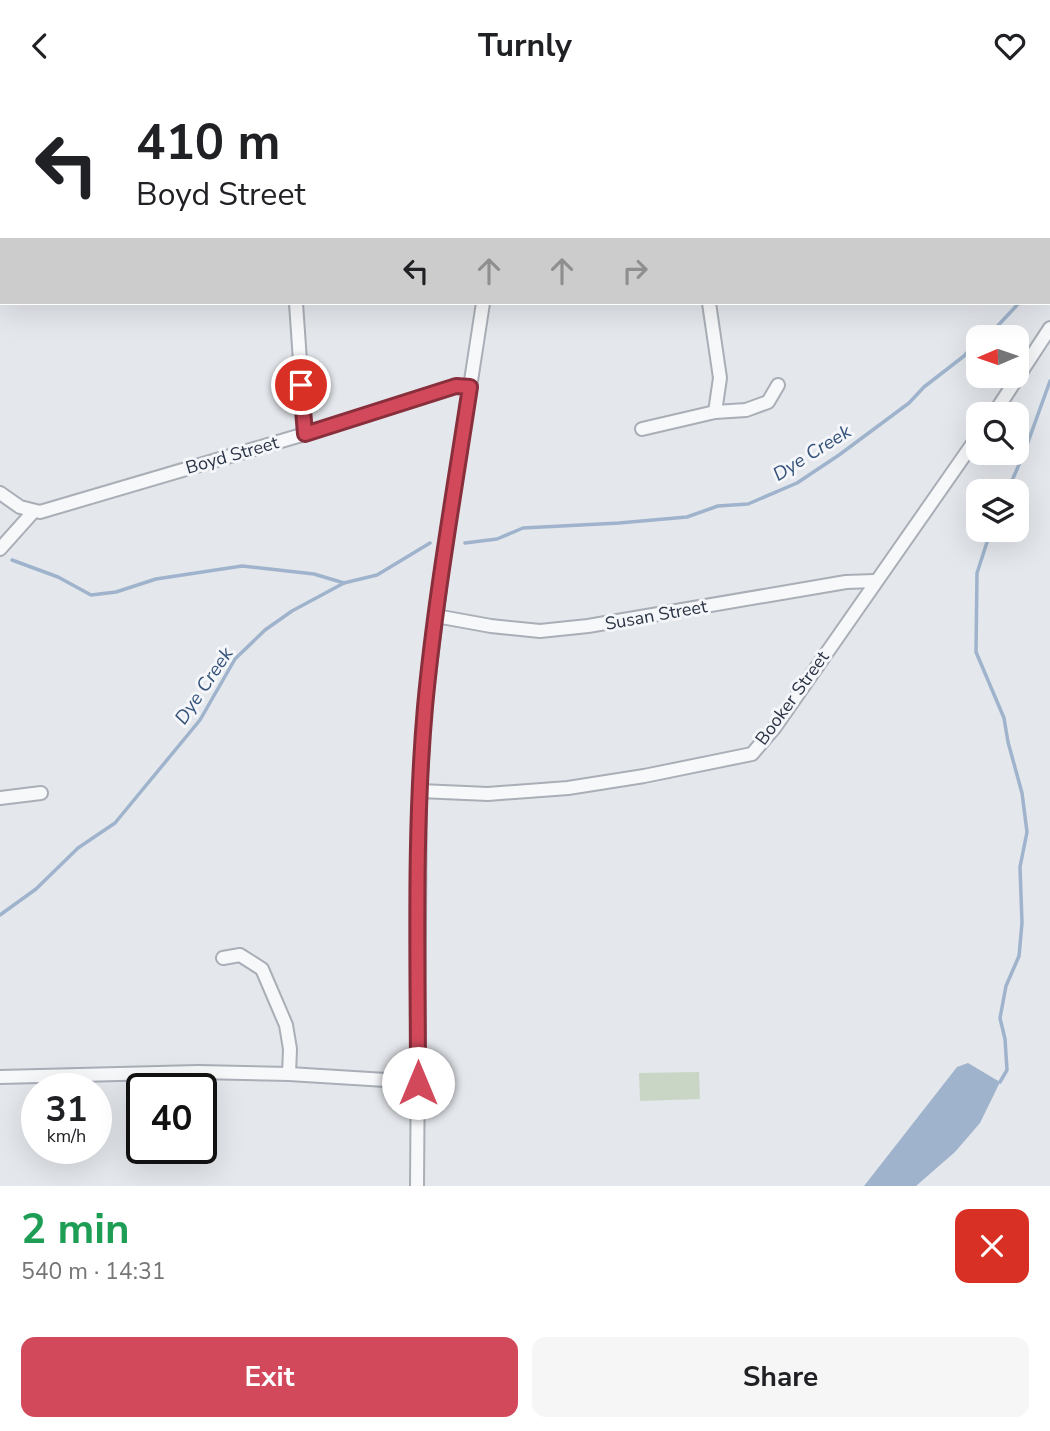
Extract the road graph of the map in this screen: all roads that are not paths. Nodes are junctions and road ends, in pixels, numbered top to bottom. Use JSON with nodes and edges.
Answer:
{"nodes":[{"id":1,"x":296,"y":305,"type":"edge"},
{"id":2,"x":483,"y":305,"type":"edge"},
{"id":3,"x":709,"y":305,"type":"edge"},
{"id":4,"x":1050,"y":328,"type":"edge"},
{"id":5,"x":778,"y":385,"type":"dead end"},
{"id":6,"x":470,"y":387,"type":"junction"},
{"id":7,"x":1001,"y":402,"type":"edge"},
{"id":8,"x":715,"y":412,"type":"junction"},
{"id":9,"x":642,"y":429,"type":"dead end"},
{"id":10,"x":305,"y":434,"type":"junction"},
{"id":11,"x":966,"y":453,"type":"edge"},
{"id":12,"x":0,"y":493,"type":"edge"},
{"id":13,"x":34,"y":510,"type":"junction"},
{"id":14,"x":0,"y":549,"type":"edge"},
{"id":15,"x":876,"y":581,"type":"junction"},
{"id":16,"x":436,"y":616,"type":"junction"},
{"id":17,"x":420,"y":791,"type":"junction"},
{"id":18,"x":41,"y":793,"type":"dead end"},
{"id":19,"x":0,"y":798,"type":"edge"},
{"id":20,"x":223,"y":958,"type":"dead end"},
{"id":21,"x":289,"y":1074,"type":"junction"},
{"id":22,"x":0,"y":1077,"type":"edge"},
{"id":23,"x":418,"y":1083,"type":"junction"},
{"id":24,"x":417,"y":1186,"type":"edge"}],
"edges":[{"from":1,"to":10,"type":"street"},
{"from":2,"to":6,"type":"street"},
{"from":3,"to":8,"type":"street"},
{"from":4,"to":7,"type":"street"},
{"from":5,"to":8,"type":"street"},
{"from":6,"to":10,"type":"street","name":"Boyd Street"},
{"from":6,"to":16,"type":"street"},
{"from":8,"to":9,"type":"street"},
{"from":10,"to":13,"type":"street","name":"Boyd Street"},
{"from":11,"to":15,"type":"street","name":"Booker Street"},
{"from":12,"to":13,"type":"street"},
{"from":13,"to":14,"type":"street"},
{"from":15,"to":16,"type":"street","name":"Susan Street"},
{"from":15,"to":17,"type":"street","name":"Booker Street"},
{"from":16,"to":17,"type":"street"},
{"from":17,"to":23,"type":"street"},
{"from":18,"to":19,"type":"street"},
{"from":20,"to":21,"type":"street"},
{"from":21,"to":22,"type":"street"},
{"from":21,"to":23,"type":"street"},
{"from":23,"to":24,"type":"street"}]}
